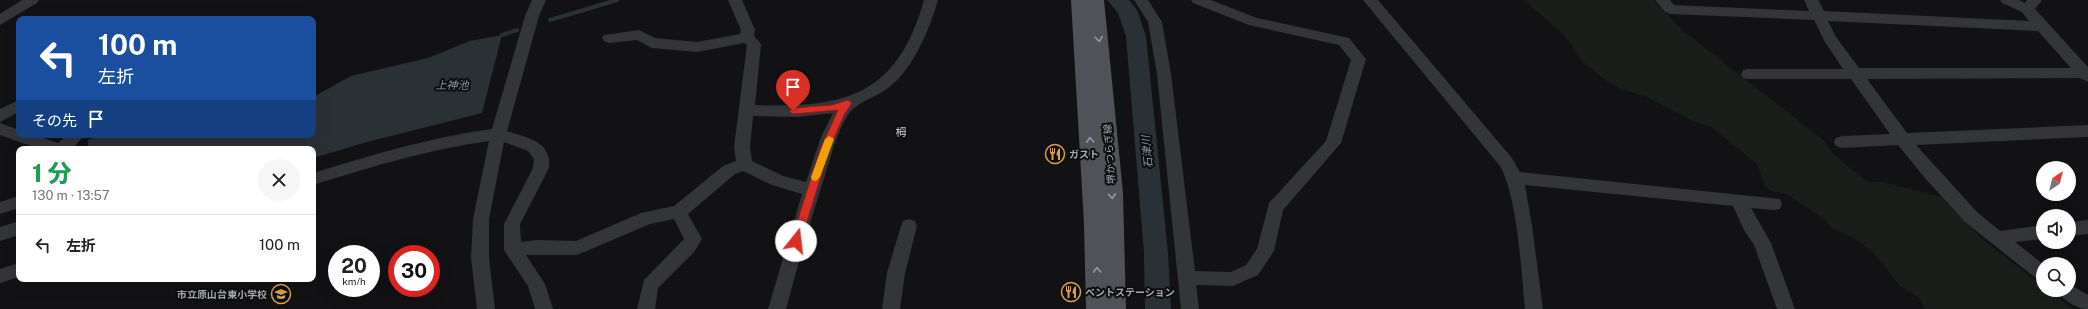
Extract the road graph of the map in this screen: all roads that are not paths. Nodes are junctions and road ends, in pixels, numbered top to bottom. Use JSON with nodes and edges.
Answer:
{"nodes":[{"id":1,"x":32,"y":0,"type":"edge"},
{"id":2,"x":539,"y":0,"type":"edge"},
{"id":3,"x":735,"y":0,"type":"edge"},
{"id":4,"x":931,"y":0,"type":"edge"},
{"id":5,"x":1080,"y":0,"type":"edge"},
{"id":6,"x":1095,"y":0,"type":"edge"},
{"id":7,"x":1141,"y":0,"type":"edge"},
{"id":8,"x":1198,"y":0,"type":"edge"},
{"id":9,"x":1370,"y":0,"type":"edge"},
{"id":10,"x":1662,"y":0,"type":"edge"},
{"id":11,"x":1811,"y":0,"type":"edge"},
{"id":12,"x":2007,"y":0,"type":"edge"},
{"id":13,"x":2031,"y":4,"type":"edge"},
{"id":14,"x":1818,"y":16,"type":"junction"},
{"id":15,"x":0,"y":20,"type":"edge"},
{"id":16,"x":2042,"y":26,"type":"junction"},
{"id":17,"x":608,"y":38,"type":"dead end"},
{"id":18,"x":747,"y":38,"type":"junction"},
{"id":19,"x":1748,"y":74,"type":"dead end"},
{"id":20,"x":1854,"y":74,"type":"junction"},
{"id":21,"x":2086,"y":75,"type":"edge"},
{"id":22,"x":848,"y":103,"type":"junction"},
{"id":23,"x":16,"y":107,"type":"edge"},
{"id":24,"x":746,"y":110,"type":"junction"},
{"id":25,"x":0,"y":116,"type":"edge"},
{"id":26,"x":0,"y":129,"type":"edge"},
{"id":27,"x":2088,"y":131,"type":"edge"},
{"id":28,"x":498,"y":134,"type":"junction"},
{"id":29,"x":16,"y":135,"type":"edge"},
{"id":30,"x":25,"y":138,"type":"edge"},
{"id":31,"x":74,"y":138,"type":"edge"},
{"id":32,"x":1903,"y":140,"type":"junction"},
{"id":33,"x":1842,"y":142,"type":"dead end"},
{"id":34,"x":48,"y":146,"type":"edge"},
{"id":35,"x":65,"y":146,"type":"edge"},
{"id":36,"x":744,"y":164,"type":"junction"},
{"id":37,"x":316,"y":178,"type":"edge"},
{"id":38,"x":1515,"y":178,"type":"junction"},
{"id":39,"x":811,"y":190,"type":"junction"},
{"id":40,"x":1739,"y":201,"type":"junction"},
{"id":41,"x":16,"y":203,"type":"edge"},
{"id":42,"x":1774,"y":204,"type":"dead end"},
{"id":43,"x":0,"y":208,"type":"edge"},
{"id":44,"x":679,"y":212,"type":"junction"},
{"id":45,"x":910,"y":226,"type":"dead end"},
{"id":46,"x":2088,"y":227,"type":"edge"},
{"id":47,"x":2076,"y":228,"type":"edge"},
{"id":48,"x":16,"y":229,"type":"edge"},
{"id":49,"x":2036,"y":233,"type":"edge"},
{"id":50,"x":0,"y":234,"type":"edge"},
{"id":51,"x":1997,"y":238,"type":"junction"},
{"id":52,"x":513,"y":250,"type":"junction"},
{"id":53,"x":2036,"y":269,"type":"edge"},
{"id":54,"x":16,"y":271,"type":"edge"},
{"id":55,"x":0,"y":276,"type":"edge"},
{"id":56,"x":1187,"y":278,"type":"junction"},
{"id":57,"x":2076,"y":297,"type":"edge"},
{"id":58,"x":2088,"y":305,"type":"edge"},
{"id":59,"x":486,"y":309,"type":"edge"},
{"id":60,"x":544,"y":309,"type":"edge"},
{"id":61,"x":646,"y":309,"type":"edge"},
{"id":62,"x":777,"y":309,"type":"edge"},
{"id":63,"x":892,"y":309,"type":"edge"},
{"id":64,"x":1097,"y":309,"type":"edge"},
{"id":65,"x":1115,"y":309,"type":"edge"},
{"id":66,"x":1190,"y":309,"type":"edge"},
{"id":67,"x":1534,"y":309,"type":"edge"},
{"id":68,"x":1786,"y":309,"type":"edge"}],
"edges":[{"from":1,"to":15,"type":"street"},
{"from":2,"to":28,"type":"street"},
{"from":3,"to":18,"type":"street"},
{"from":4,"to":22,"type":"street"},
{"from":64,"to":5,"type":"main road","name":"堺かつらぎ線","one_way":true},
{"from":6,"to":65,"type":"main road","name":"堺かつらぎ線","one_way":true},
{"from":7,"to":56,"type":"street"},
{"from":8,"to":56,"type":"street"},
{"from":9,"to":38,"type":"street"},
{"from":10,"to":14,"type":"street"},
{"from":11,"to":14,"type":"street"},
{"from":12,"to":13,"type":"street"},
{"from":13,"to":16,"type":"street"},
{"from":14,"to":16,"type":"street"},
{"from":14,"to":20,"type":"street"},
{"from":16,"to":21,"type":"street"},
{"from":17,"to":18,"type":"street"},
{"from":18,"to":24,"type":"street"},
{"from":19,"to":20,"type":"street"},
{"from":20,"to":21,"type":"street"},
{"from":20,"to":32,"type":"street"},
{"from":22,"to":24,"type":"street"},
{"from":22,"to":39,"type":"street"},
{"from":23,"to":25,"type":"street"},
{"from":24,"to":36,"type":"street"},
{"from":26,"to":29,"type":"street"},
{"from":27,"to":32,"type":"street"},
{"from":28,"to":37,"type":"street"},
{"from":28,"to":52,"type":"street"},
{"from":28,"to":59,"type":"street"},
{"from":30,"to":34,"type":"street"},
{"from":31,"to":35,"type":"street"},
{"from":32,"to":33,"type":"street"},
{"from":32,"to":51,"type":"street"},
{"from":36,"to":39,"type":"street"},
{"from":36,"to":44,"type":"street"},
{"from":38,"to":40,"type":"street"},
{"from":38,"to":67,"type":"street"},
{"from":39,"to":62,"type":"street"},
{"from":40,"to":42,"type":"street"},
{"from":40,"to":68,"type":"street"},
{"from":41,"to":43,"type":"street"},
{"from":44,"to":52,"type":"street"},
{"from":44,"to":61,"type":"street"},
{"from":45,"to":63,"type":"street"},
{"from":46,"to":47,"type":"street"},
{"from":48,"to":50,"type":"street"},
{"from":49,"to":51,"type":"street"},
{"from":51,"to":53,"type":"street"},
{"from":52,"to":60,"type":"street"},
{"from":54,"to":55,"type":"street"},
{"from":56,"to":66,"type":"street"},
{"from":57,"to":58,"type":"street"}]}
